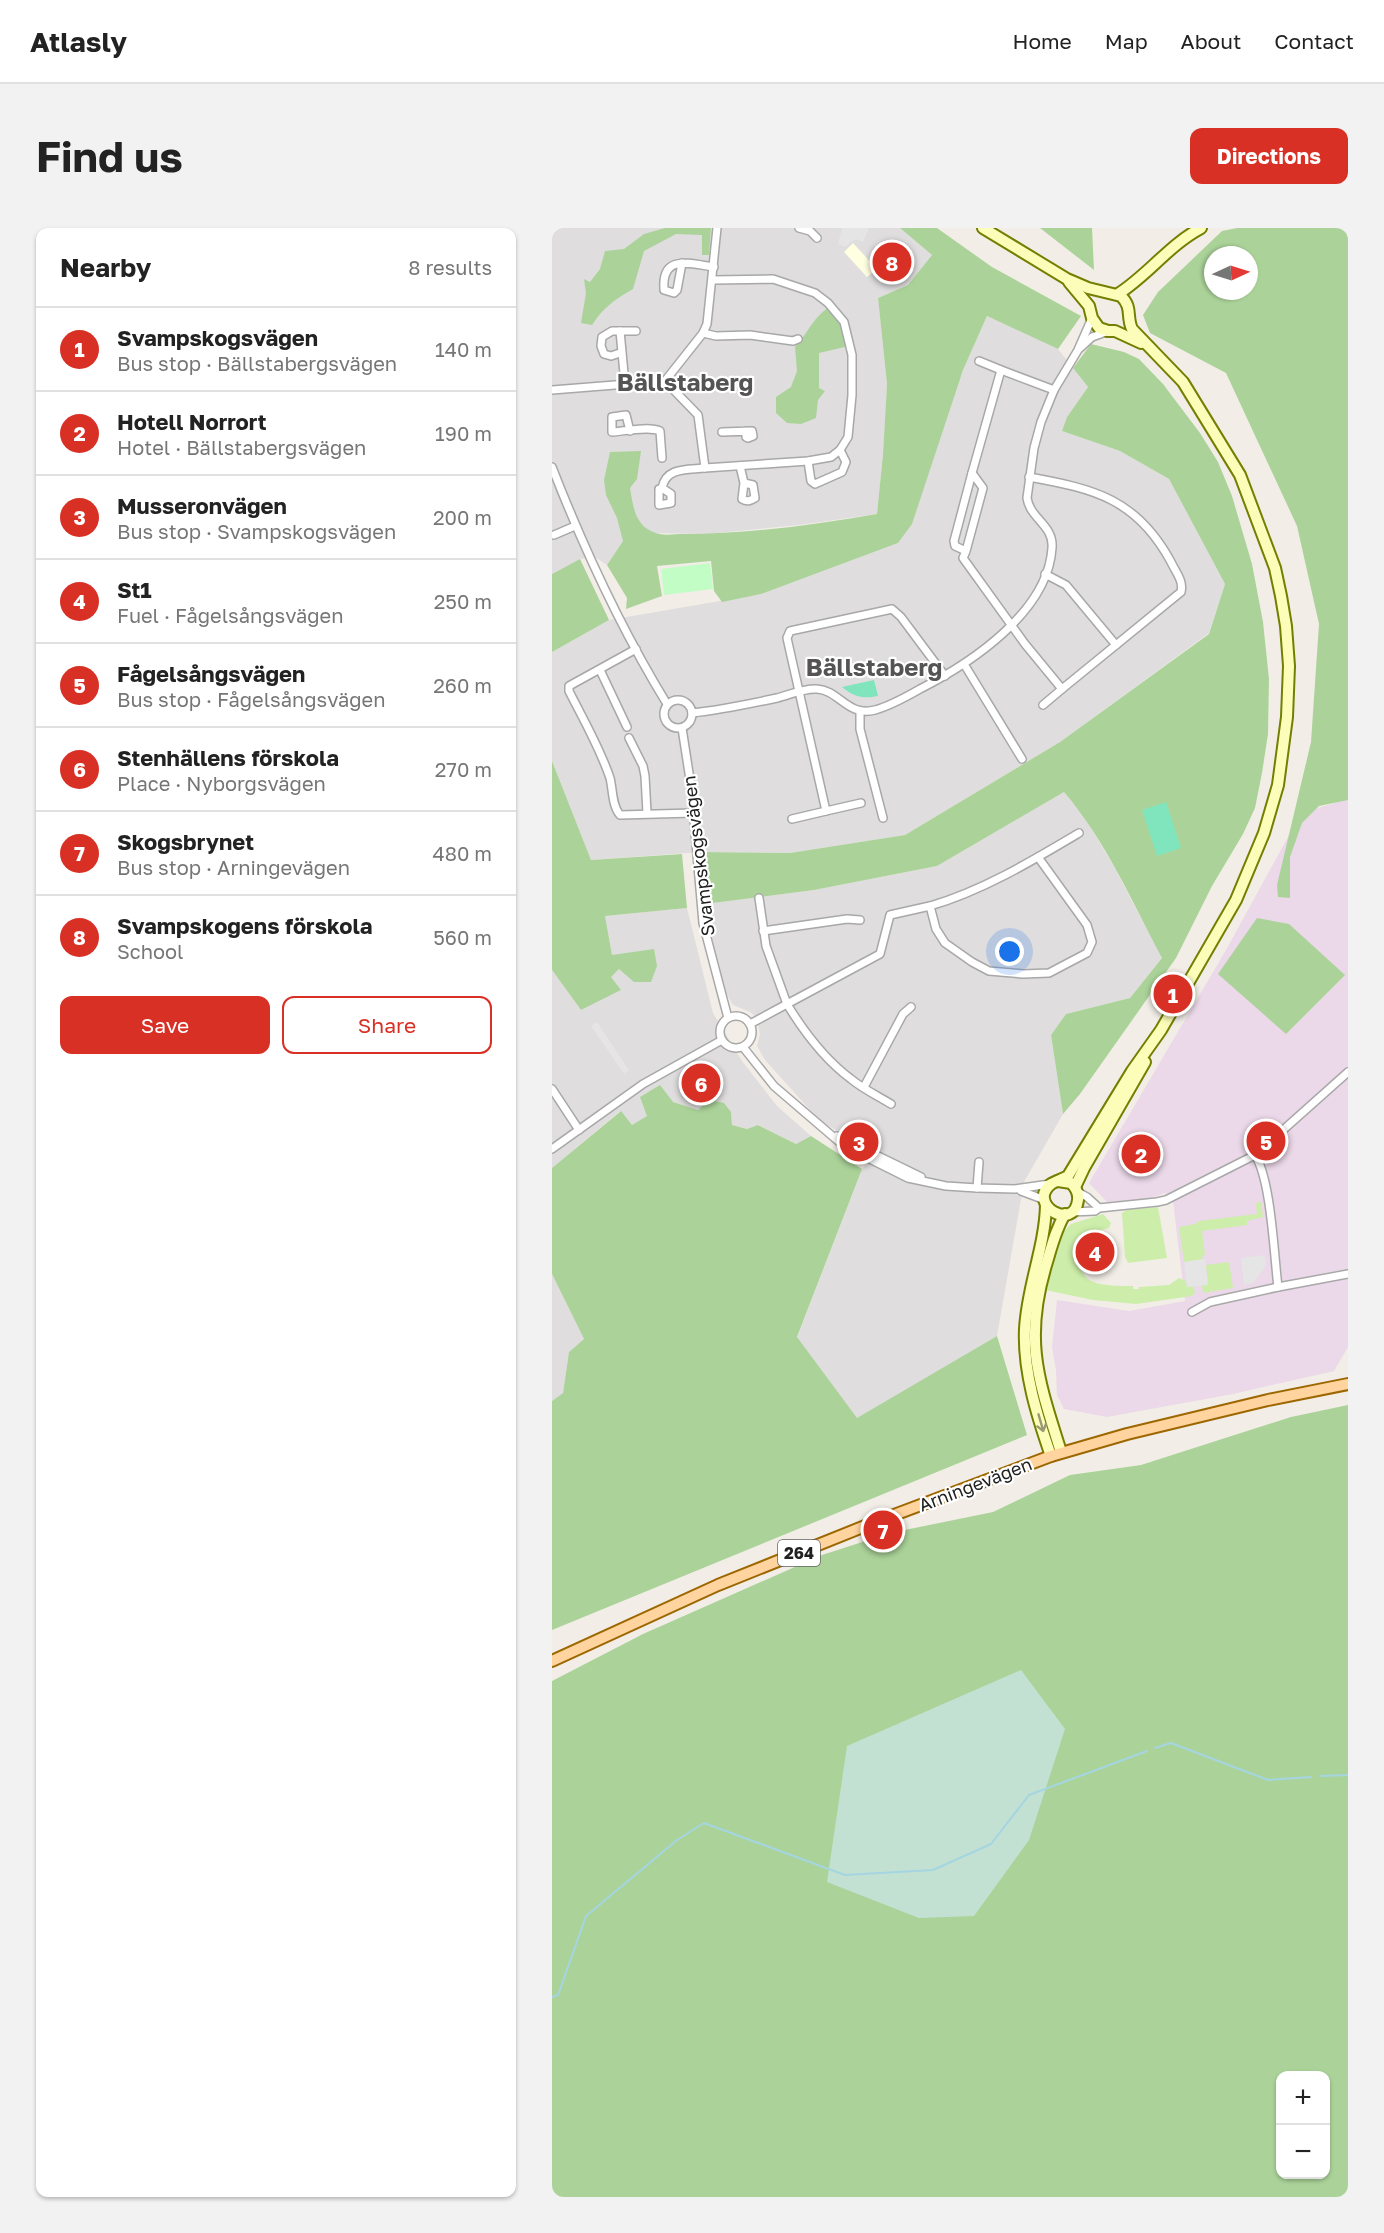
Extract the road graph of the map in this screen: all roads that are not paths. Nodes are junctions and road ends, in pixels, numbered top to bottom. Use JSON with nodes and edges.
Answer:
{"nodes":[{"id":1,"x":717,"y":228,"type":"edge"},
{"id":2,"x":799,"y":228,"type":"edge"},
{"id":3,"x":983,"y":228,"type":"edge"},
{"id":4,"x":1201,"y":228,"type":"edge"},
{"id":5,"x":817,"y":238,"type":"dead end"},
{"id":6,"x":682,"y":263,"type":"dead end"},
{"id":7,"x":714,"y":267,"type":"junction"},
{"id":8,"x":1067,"y":279,"type":"junction"},
{"id":9,"x":1139,"y":279,"type":"junction"},
{"id":10,"x":713,"y":280,"type":"junction"},
{"id":11,"x":1112,"y":294,"type":"junction"},
{"id":12,"x":1092,"y":314,"type":"junction"},
{"id":13,"x":1129,"y":314,"type":"junction"},
{"id":14,"x":636,"y":331,"type":"dead end"},
{"id":15,"x":1112,"y":331,"type":"junction"},
{"id":16,"x":620,"y":332,"type":"junction"},
{"id":17,"x":704,"y":333,"type":"junction"},
{"id":18,"x":798,"y":339,"type":"dead end"},
{"id":19,"x":1078,"y":350,"type":"junction"},
{"id":20,"x":1154,"y":351,"type":"junction"},
{"id":21,"x":620,"y":353,"type":"junction"},
{"id":22,"x":979,"y":361,"type":"dead end"},
{"id":23,"x":1001,"y":370,"type":"junction"},
{"id":24,"x":665,"y":381,"type":"junction"},
{"id":25,"x":625,"y":384,"type":"junction"},
{"id":26,"x":552,"y":390,"type":"edge"},
{"id":27,"x":1054,"y":390,"type":"junction"},
{"id":28,"x":630,"y":431,"type":"dead end"},
{"id":29,"x":746,"y":431,"type":"dead end"},
{"id":30,"x":722,"y":432,"type":"dead end"},
{"id":31,"x":840,"y":450,"type":"junction"},
{"id":32,"x":664,"y":454,"type":"dead end"},
{"id":33,"x":808,"y":461,"type":"junction"},
{"id":34,"x":740,"y":466,"type":"junction"},
{"id":35,"x":552,"y":467,"type":"edge"},
{"id":36,"x":705,"y":468,"type":"junction"},
{"id":37,"x":972,"y":473,"type":"junction"},
{"id":38,"x":1029,"y":477,"type":"junction"},
{"id":39,"x":744,"y":483,"type":"dead end"},
{"id":40,"x":662,"y":488,"type":"dead end"},
{"id":41,"x":575,"y":526,"type":"junction"},
{"id":42,"x":553,"y":534,"type":"edge"},
{"id":43,"x":966,"y":551,"type":"junction"},
{"id":44,"x":1045,"y":574,"type":"junction"},
{"id":45,"x":1012,"y":627,"type":"junction"},
{"id":46,"x":1116,"y":645,"type":"junction"},
{"id":47,"x":636,"y":649,"type":"junction"},
{"id":48,"x":964,"y":664,"type":"junction"},
{"id":49,"x":600,"y":670,"type":"junction"},
{"id":50,"x":945,"y":676,"type":"junction"},
{"id":51,"x":1062,"y":689,"type":"junction"},
{"id":52,"x":799,"y":692,"type":"junction"},
{"id":53,"x":668,"y":704,"type":"junction"},
{"id":54,"x":1043,"y":705,"type":"dead end"},
{"id":55,"x":860,"y":711,"type":"junction"},
{"id":56,"x":692,"y":713,"type":"junction"},
{"id":57,"x":627,"y":727,"type":"dead end"},
{"id":58,"x":682,"y":728,"type":"junction"},
{"id":59,"x":629,"y":738,"type":"dead end"},
{"id":60,"x":1022,"y":759,"type":"dead end"},
{"id":61,"x":861,"y":803,"type":"dead end"},
{"id":62,"x":826,"y":811,"type":"junction"},
{"id":63,"x":648,"y":813,"type":"junction"},
{"id":64,"x":693,"y":813,"type":"junction"},
{"id":65,"x":792,"y":819,"type":"dead end"},
{"id":66,"x":883,"y":819,"type":"dead end"},
{"id":67,"x":1079,"y":833,"type":"dead end"},
{"id":68,"x":1038,"y":857,"type":"junction"},
{"id":69,"x":759,"y":898,"type":"dead end"},
{"id":70,"x":930,"y":906,"type":"junction"},
{"id":71,"x":860,"y":920,"type":"dead end"},
{"id":72,"x":764,"y":931,"type":"junction"},
{"id":73,"x":787,"y":1004,"type":"junction"},
{"id":74,"x":911,"y":1007,"type":"dead end"},
{"id":75,"x":728,"y":1018,"type":"junction"},
{"id":76,"x":750,"y":1024,"type":"junction"},
{"id":77,"x":1161,"y":1030,"type":"junction"},
{"id":78,"x":722,"y":1040,"type":"junction"},
{"id":79,"x":743,"y":1047,"type":"junction"},
{"id":80,"x":1348,"y":1072,"type":"edge"},
{"id":81,"x":864,"y":1087,"type":"junction"},
{"id":82,"x":552,"y":1089,"type":"edge"},
{"id":83,"x":891,"y":1104,"type":"dead end"},
{"id":84,"x":579,"y":1130,"type":"junction"},
{"id":85,"x":552,"y":1149,"type":"edge"},
{"id":86,"x":1255,"y":1155,"type":"junction"},
{"id":87,"x":979,"y":1162,"type":"dead end"},
{"id":88,"x":1054,"y":1183,"type":"junction"},
{"id":89,"x":977,"y":1188,"type":"junction"},
{"id":90,"x":1015,"y":1189,"type":"junction"},
{"id":91,"x":1076,"y":1190,"type":"junction"},
{"id":92,"x":1046,"y":1203,"type":"junction"},
{"id":93,"x":1100,"y":1208,"type":"junction"},
{"id":94,"x":1068,"y":1213,"type":"junction"},
{"id":95,"x":1039,"y":1273,"type":"junction"},
{"id":96,"x":1348,"y":1274,"type":"edge"},
{"id":97,"x":1278,"y":1287,"type":"junction"},
{"id":98,"x":1192,"y":1312,"type":"dead end"},
{"id":99,"x":1348,"y":1384,"type":"edge"},
{"id":100,"x":1056,"y":1454,"type":"junction"},
{"id":101,"x":552,"y":1660,"type":"edge"}],
"edges":[{"from":1,"to":7,"type":"street"},
{"from":2,"to":5,"type":"street"},
{"from":3,"to":8,"type":"street"},
{"from":4,"to":9,"type":"street"},
{"from":6,"to":7,"type":"street"},
{"from":7,"to":10,"type":"street"},
{"from":8,"to":11,"type":"street"},
{"from":8,"to":12,"type":"street"},
{"from":9,"to":11,"type":"street"},
{"from":9,"to":13,"type":"street"},
{"from":10,"to":17,"type":"street"},
{"from":10,"to":31,"type":"street"},
{"from":11,"to":12,"type":"street"},
{"from":11,"to":13,"type":"street"},
{"from":12,"to":15,"type":"street"},
{"from":12,"to":19,"type":"street"},
{"from":13,"to":15,"type":"street"},
{"from":13,"to":20,"type":"street"},
{"from":14,"to":16,"type":"street"},
{"from":15,"to":19,"type":"street"},
{"from":15,"to":20,"type":"street"},
{"from":16,"to":21,"type":"street"},
{"from":16,"to":21,"type":"street"},
{"from":17,"to":18,"type":"street"},
{"from":17,"to":24,"type":"street"},
{"from":19,"to":27,"type":"street"},
{"from":20,"to":77,"type":"street"},
{"from":21,"to":25,"type":"street"},
{"from":22,"to":23,"type":"street"},
{"from":23,"to":27,"type":"street"},
{"from":23,"to":37,"type":"street"},
{"from":24,"to":25,"type":"street"},
{"from":24,"to":36,"type":"street"},
{"from":25,"to":26,"type":"street"},
{"from":27,"to":38,"type":"street"},
{"from":28,"to":32,"type":"street"},
{"from":29,"to":30,"type":"street"},
{"from":31,"to":33,"type":"street"},
{"from":31,"to":33,"type":"street"},
{"from":33,"to":34,"type":"street"},
{"from":34,"to":36,"type":"street"},
{"from":34,"to":39,"type":"street"},
{"from":35,"to":41,"type":"street"},
{"from":36,"to":40,"type":"street"},
{"from":37,"to":43,"type":"street"},
{"from":37,"to":43,"type":"street"},
{"from":38,"to":44,"type":"street"},
{"from":38,"to":46,"type":"street"},
{"from":41,"to":42,"type":"street"},
{"from":41,"to":47,"type":"street"},
{"from":43,"to":45,"type":"street"},
{"from":44,"to":45,"type":"street"},
{"from":44,"to":46,"type":"street"},
{"from":45,"to":48,"type":"street"},
{"from":45,"to":51,"type":"street"},
{"from":46,"to":51,"type":"street"},
{"from":47,"to":49,"type":"street"},
{"from":47,"to":53,"type":"street"},
{"from":48,"to":50,"type":"street"},
{"from":48,"to":60,"type":"street"},
{"from":49,"to":57,"type":"street"},
{"from":49,"to":63,"type":"street"},
{"from":50,"to":52,"type":"street"},
{"from":50,"to":55,"type":"street"},
{"from":51,"to":54,"type":"street"},
{"from":52,"to":55,"type":"street"},
{"from":52,"to":56,"type":"street"},
{"from":52,"to":62,"type":"street"},
{"from":53,"to":56,"type":"street"},
{"from":53,"to":58,"type":"street"},
{"from":55,"to":66,"type":"street"},
{"from":56,"to":58,"type":"street"},
{"from":58,"to":64,"type":"street","name":"Svampskogsvägen"},
{"from":59,"to":63,"type":"street"},
{"from":61,"to":62,"type":"street"},
{"from":62,"to":65,"type":"street"},
{"from":63,"to":64,"type":"street"},
{"from":64,"to":75,"type":"street","name":"Svampskogsvägen"},
{"from":67,"to":68,"type":"street"},
{"from":68,"to":70,"type":"street"},
{"from":68,"to":70,"type":"street"},
{"from":69,"to":72,"type":"street"},
{"from":70,"to":73,"type":"street"},
{"from":71,"to":72,"type":"street"},
{"from":72,"to":73,"type":"street"},
{"from":73,"to":76,"type":"street"},
{"from":73,"to":81,"type":"street"},
{"from":74,"to":81,"type":"street"},
{"from":75,"to":76,"type":"street"},
{"from":75,"to":78,"type":"street","name":"Svampskogsvägen"},
{"from":76,"to":79,"type":"street"},
{"from":77,"to":88,"type":"street"},
{"from":77,"to":91,"type":"street"},
{"from":78,"to":79,"type":"street"},
{"from":78,"to":84,"type":"street"},
{"from":79,"to":89,"type":"street"},
{"from":80,"to":86,"type":"street"},
{"from":81,"to":83,"type":"street"},
{"from":82,"to":84,"type":"street"},
{"from":84,"to":85,"type":"street"},
{"from":86,"to":93,"type":"street"},
{"from":86,"to":97,"type":"street"},
{"from":87,"to":89,"type":"street"},
{"from":88,"to":90,"type":"street"},
{"from":88,"to":91,"type":"street"},
{"from":88,"to":92,"type":"street"},
{"from":89,"to":90,"type":"street"},
{"from":90,"to":92,"type":"street"},
{"from":91,"to":93,"type":"street"},
{"from":91,"to":94,"type":"street"},
{"from":92,"to":94,"type":"street"},
{"from":92,"to":95,"type":"street"},
{"from":93,"to":94,"type":"street"},
{"from":94,"to":95,"type":"street"},
{"from":95,"to":100,"type":"street"},
{"from":96,"to":97,"type":"street"},
{"from":97,"to":98,"type":"street"},
{"from":99,"to":100,"type":"main road","name":"Arningevägen","number":"264"},
{"from":100,"to":101,"type":"main road","name":"Arningevägen","number":"264"}]}
